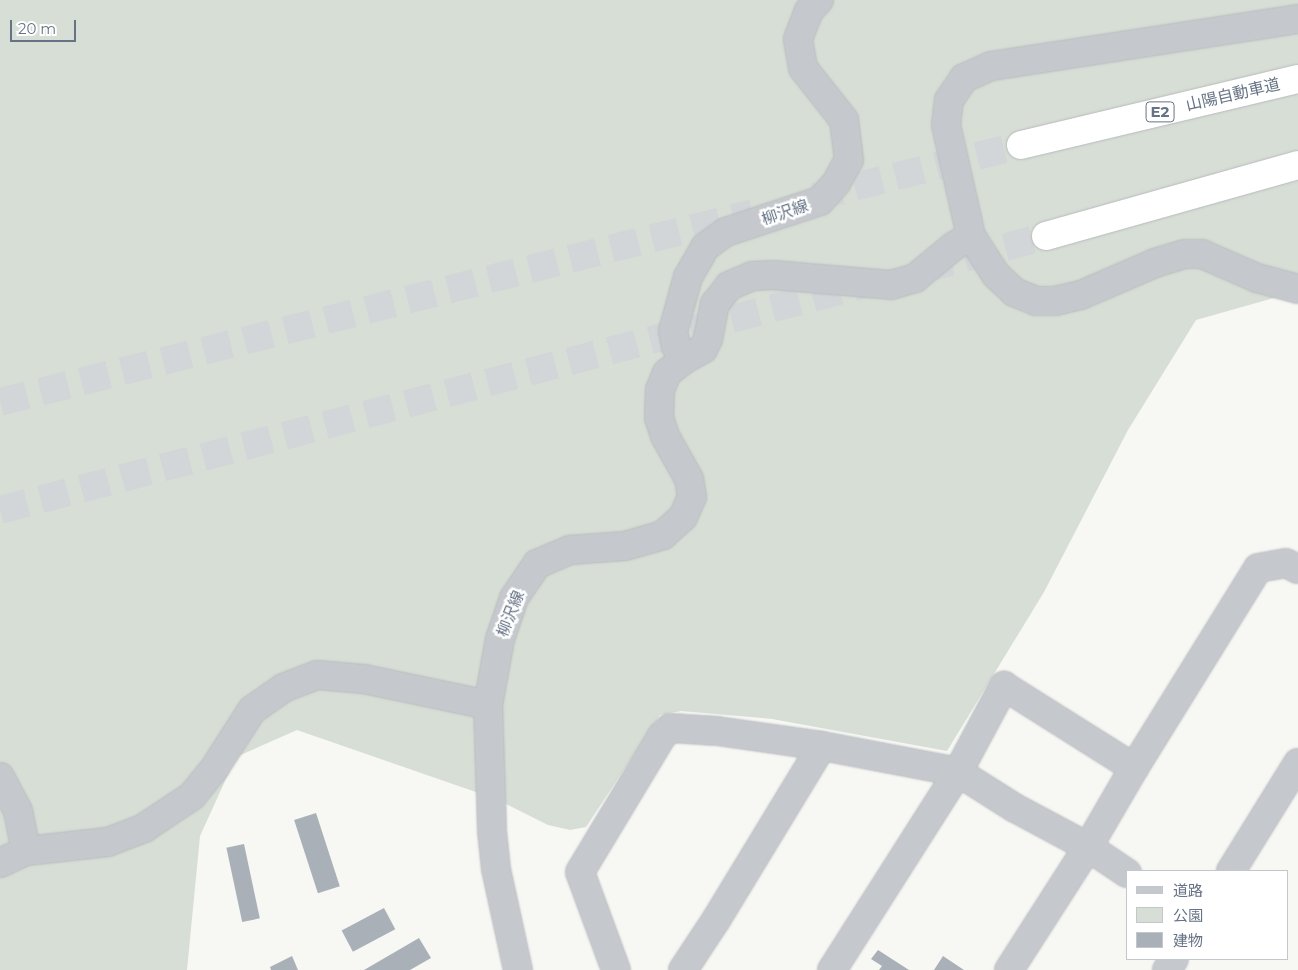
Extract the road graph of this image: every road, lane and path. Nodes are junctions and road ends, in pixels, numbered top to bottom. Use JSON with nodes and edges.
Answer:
{"nodes":[{"id":1,"x":819,"y":0,"type":"edge"},
{"id":2,"x":1298,"y":19,"type":"edge"},
{"id":3,"x":1298,"y":80,"type":"edge"},
{"id":4,"x":1021,"y":145,"type":"tunnel mouth"},
{"id":5,"x":1298,"y":165,"type":"edge"},
{"id":6,"x":971,"y":236,"type":"junction"},
{"id":7,"x":1046,"y":236,"type":"tunnel mouth"},
{"id":8,"x":1298,"y":289,"type":"edge"},
{"id":9,"x":685,"y":359,"type":"junction"},
{"id":10,"x":1298,"y":569,"type":"edge"},
{"id":11,"x":488,"y":705,"type":"junction"},
{"id":12,"x":822,"y":746,"type":"junction"},
{"id":13,"x":1298,"y":763,"type":"edge"},
{"id":14,"x":1134,"y":768,"type":"junction"},
{"id":15,"x":958,"y":772,"type":"junction"},
{"id":16,"x":0,"y":776,"type":"edge"},
{"id":17,"x":1088,"y":847,"type":"junction"},
{"id":18,"x":26,"y":851,"type":"junction"},
{"id":19,"x":0,"y":863,"type":"edge"},
{"id":20,"x":1232,"y":870,"type":"edge"},
{"id":21,"x":1126,"y":872,"type":"edge"},
{"id":22,"x":518,"y":970,"type":"edge"},
{"id":23,"x":616,"y":970,"type":"edge"},
{"id":24,"x":683,"y":970,"type":"edge"},
{"id":25,"x":832,"y":970,"type":"edge"},
{"id":26,"x":1009,"y":970,"type":"edge"}],
"edges":[{"from":1,"to":9,"type":"street","name":"柳沢線"},
{"from":2,"to":6,"type":"street"},
{"from":3,"to":4,"type":"highway","name":"山陽自動車道","number":"E2"},
{"from":5,"to":7,"type":"highway"},
{"from":6,"to":8,"type":"street"},
{"from":6,"to":9,"type":"street","name":"柳沢線"},
{"from":9,"to":11,"type":"street","name":"柳沢線"},
{"from":10,"to":14,"type":"street"},
{"from":11,"to":18,"type":"street"},
{"from":11,"to":22,"type":"street","name":"柳沢線"},
{"from":12,"to":15,"type":"street"},
{"from":12,"to":23,"type":"street"},
{"from":12,"to":24,"type":"street"},
{"from":13,"to":20,"type":"street"},
{"from":14,"to":15,"type":"street"},
{"from":14,"to":17,"type":"street"},
{"from":15,"to":17,"type":"street"},
{"from":15,"to":25,"type":"street"},
{"from":16,"to":18,"type":"street"},
{"from":17,"to":21,"type":"street"},
{"from":17,"to":26,"type":"street"},
{"from":18,"to":19,"type":"street"}]}
